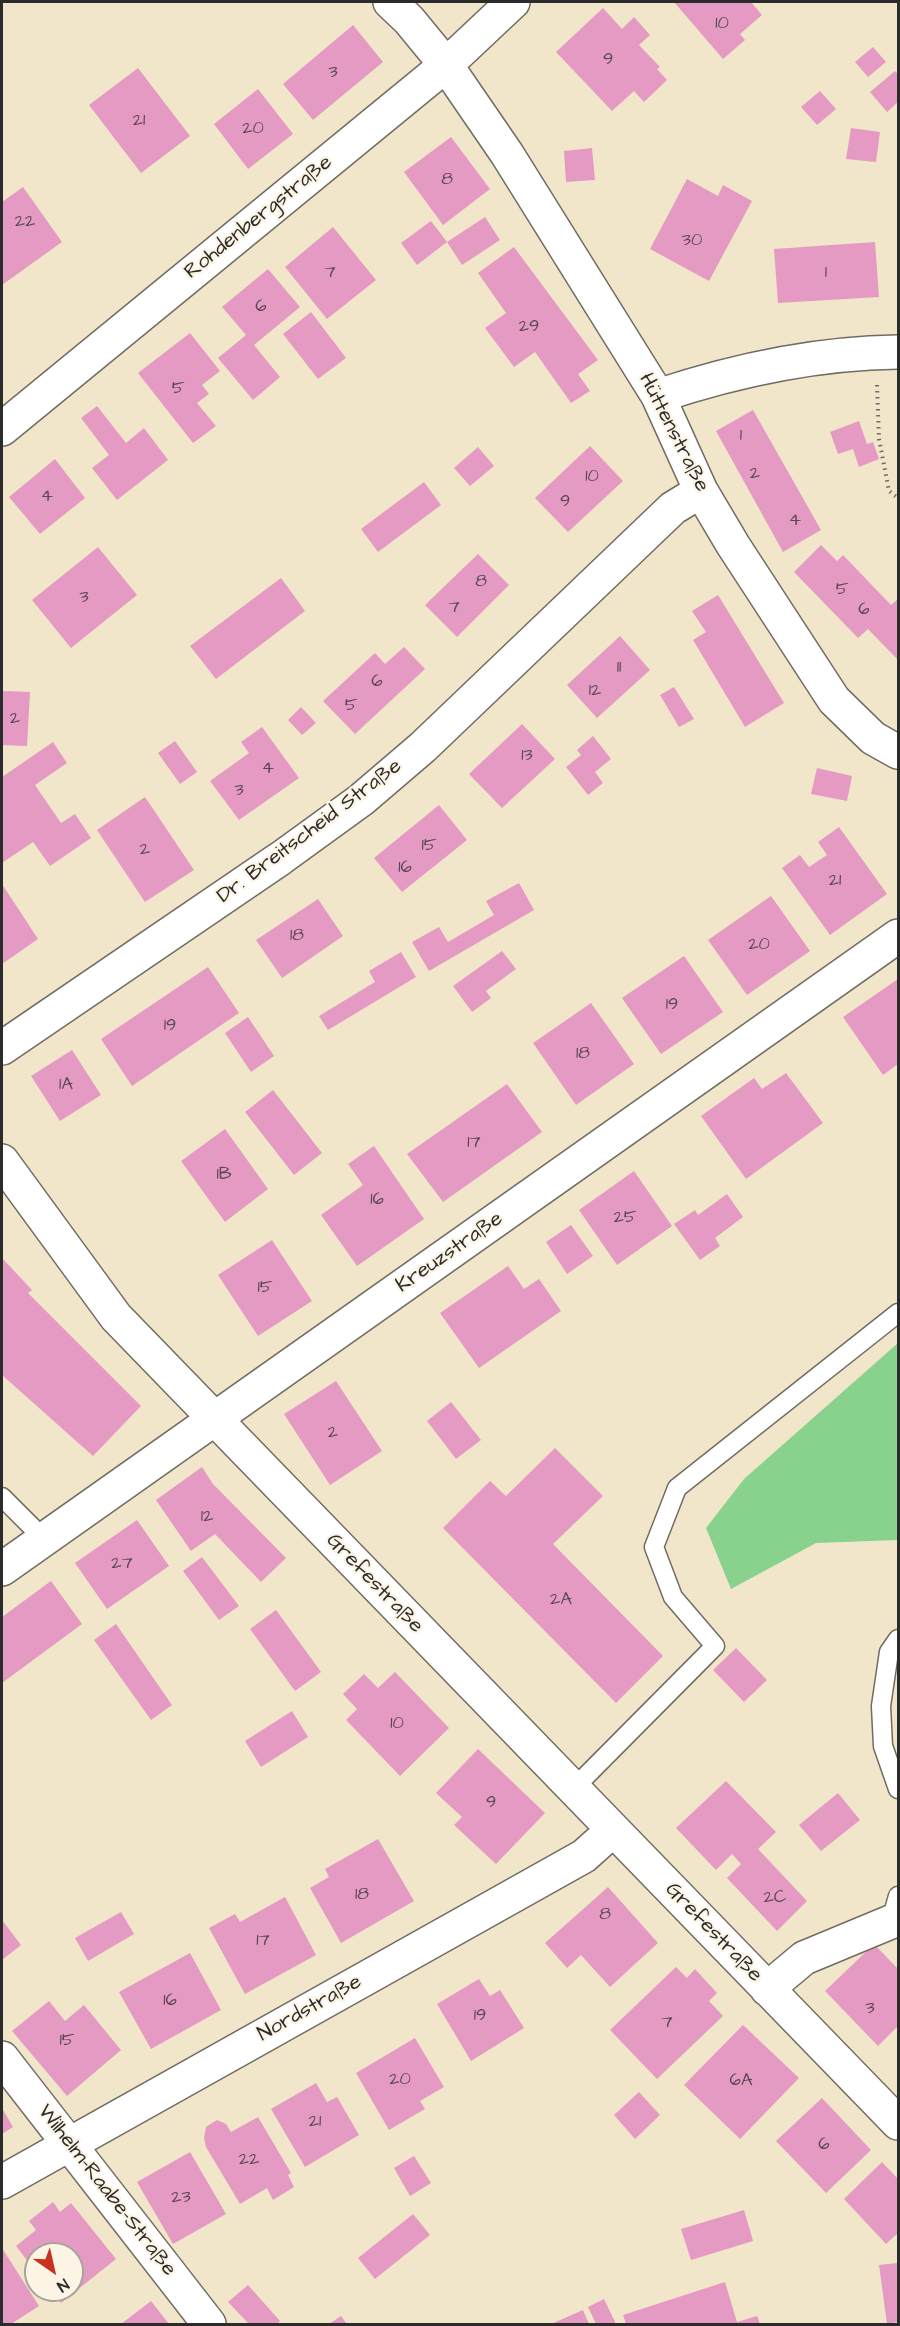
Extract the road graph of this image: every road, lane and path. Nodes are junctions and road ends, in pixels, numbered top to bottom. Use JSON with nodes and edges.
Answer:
{"nodes":[{"id":1,"x":390,"y":2,"type":"edge"},
{"id":2,"x":513,"y":2,"type":"edge"},
{"id":3,"x":446,"y":65,"type":"junction"},
{"id":4,"x":887,"y":353,"type":"edge"},
{"id":5,"x":658,"y":396,"type":"junction"},
{"id":6,"x":2,"y":429,"type":"edge"},
{"id":7,"x":701,"y":490,"type":"junction"},
{"id":8,"x":898,"y":498,"type":"edge"},
{"id":9,"x":898,"y":752,"type":"edge"},
{"id":10,"x":898,"y":936,"type":"edge"},
{"id":11,"x":2,"y":1047,"type":"edge"},
{"id":12,"x":2,"y":1161,"type":"edge"},
{"id":13,"x":898,"y":1313,"type":"edge"},
{"id":14,"x":214,"y":1419,"type":"junction"},
{"id":15,"x":2,"y":1497,"type":"edge"},
{"id":16,"x":44,"y":1539,"type":"junction"},
{"id":17,"x":2,"y":1569,"type":"edge"},
{"id":18,"x":898,"y":1639,"type":"edge"},
{"id":19,"x":898,"y":1691,"type":"edge"},
{"id":20,"x":881,"y":1706,"type":"junction"},
{"id":21,"x":573,"y":1789,"type":"junction"},
{"id":22,"x":898,"y":1789,"type":"edge"},
{"id":23,"x":613,"y":1830,"type":"junction"},
{"id":24,"x":896,"y":1912,"type":"edge"},
{"id":25,"x":767,"y":1989,"type":"junction"},
{"id":26,"x":2,"y":2058,"type":"edge"},
{"id":27,"x":898,"y":2123,"type":"edge"},
{"id":28,"x":70,"y":2143,"type":"junction"},
{"id":29,"x":2,"y":2182,"type":"edge"},
{"id":30,"x":209,"y":2325,"type":"edge"}],
"edges":[{"from":1,"to":3,"type":"street","name":"Hüttenstraße"},
{"from":2,"to":3,"type":"street","name":"Rohdenbergstraße"},
{"from":3,"to":5,"type":"street","name":"Hüttenstraße"},
{"from":3,"to":6,"type":"street","name":"Rohdenbergstraße"},
{"from":4,"to":5,"type":"street"},
{"from":4,"to":8,"type":"path"},
{"from":5,"to":7,"type":"street","name":"Hüttenstraße"},
{"from":7,"to":9,"type":"street","name":"Hüttenstraße"},
{"from":7,"to":11,"type":"street","name":"Dr. Breitscheid Straße"},
{"from":10,"to":14,"type":"street","name":"Kreuzstraße"},
{"from":12,"to":14,"type":"street","name":"Grefestraße"},
{"from":13,"to":21,"type":"lane"},
{"from":14,"to":16,"type":"street","name":"Kreuzstraße"},
{"from":14,"to":21,"type":"street","name":"Grefestraße"},
{"from":15,"to":16,"type":"lane"},
{"from":16,"to":17,"type":"street","name":"Kreuzstraße"},
{"from":18,"to":20,"type":"lane"},
{"from":19,"to":20,"type":"lane"},
{"from":20,"to":22,"type":"lane"},
{"from":21,"to":23,"type":"street","name":"Grefestraße"},
{"from":23,"to":25,"type":"street","name":"Grefestraße"},
{"from":23,"to":28,"type":"street","name":"Nordstraße"},
{"from":24,"to":25,"type":"street","name":"Grefestraße"},
{"from":25,"to":27,"type":"street","name":"Grefestraße"},
{"from":26,"to":28,"type":"street","name":"Wilhelm-Raabe-Straße"},
{"from":28,"to":29,"type":"street","name":"Nordstraße"},
{"from":28,"to":30,"type":"street","name":"Wilhelm-Raabe-Straße"}]}
